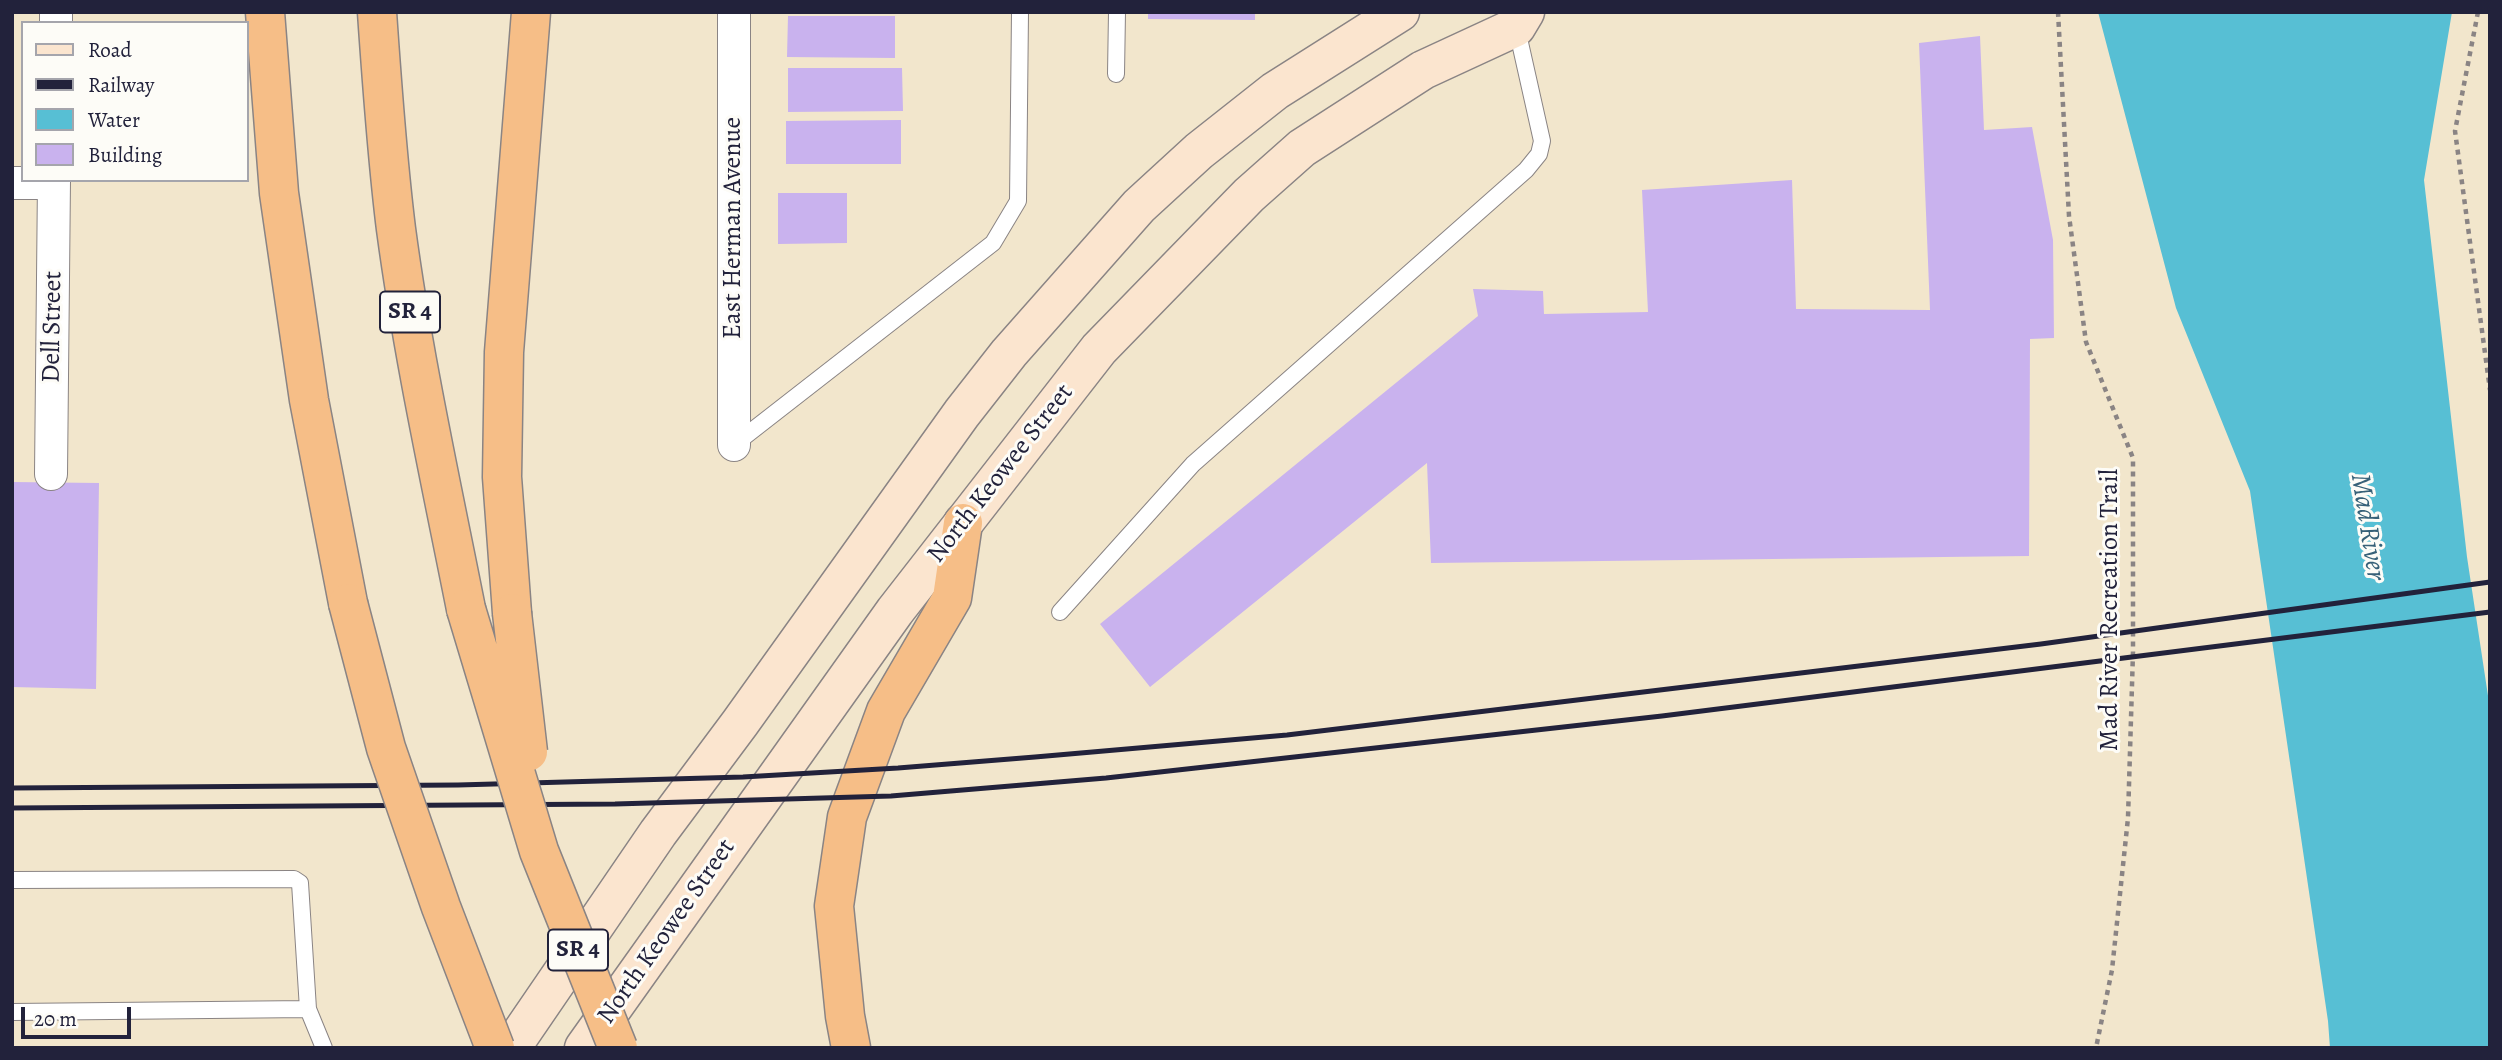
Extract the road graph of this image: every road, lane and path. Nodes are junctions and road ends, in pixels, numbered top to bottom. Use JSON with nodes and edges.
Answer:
{"nodes":[{"id":1,"x":265,"y":12,"type":"edge"},
{"id":2,"x":377,"y":12,"type":"edge"},
{"id":3,"x":531,"y":12,"type":"edge"},
{"id":4,"x":734,"y":12,"type":"edge"},
{"id":5,"x":1020,"y":12,"type":"edge"},
{"id":6,"x":1117,"y":12,"type":"edge"},
{"id":7,"x":1400,"y":12,"type":"edge"},
{"id":8,"x":2058,"y":12,"type":"edge"},
{"id":9,"x":2478,"y":12,"type":"edge"},
{"id":10,"x":1518,"y":17,"type":"edge"},
{"id":11,"x":1116,"y":74,"type":"dead end"},
{"id":12,"x":54,"y":182,"type":"edge"},
{"id":13,"x":12,"y":183,"type":"edge"},
{"id":14,"x":2490,"y":390,"type":"edge"},
{"id":15,"x":734,"y":445,"type":"joint"},
{"id":16,"x":51,"y":474,"type":"dead end"},
{"id":17,"x":963,"y":523,"type":"junction"},
{"id":18,"x":1060,"y":612,"type":"dead end"},
{"id":19,"x":539,"y":851,"type":"junction"},
{"id":20,"x":12,"y":880,"type":"edge"},
{"id":21,"x":308,"y":1009,"type":"junction"},
{"id":22,"x":12,"y":1012,"type":"edge"},
{"id":23,"x":324,"y":1048,"type":"edge"},
{"id":24,"x":495,"y":1048,"type":"edge"},
{"id":25,"x":511,"y":1048,"type":"edge"},
{"id":26,"x":584,"y":1048,"type":"edge"},
{"id":27,"x":618,"y":1048,"type":"edge"},
{"id":28,"x":851,"y":1048,"type":"edge"},
{"id":29,"x":2096,"y":1048,"type":"edge"}],
"edges":[{"from":1,"to":24,"type":"highway","bridge":true},
{"from":2,"to":19,"type":"highway","number":"SR 4","bridge":true},
{"from":3,"to":19,"type":"highway","bridge":true},
{"from":4,"to":15,"type":"street","name":"East Herman Avenue"},
{"from":5,"to":15,"type":"lane"},
{"from":6,"to":11,"type":"lane"},
{"from":7,"to":25,"type":"main road"},
{"from":8,"to":29,"type":"path","name":"Mad River Recreation Trail"},
{"from":9,"to":14,"type":"path"},
{"from":10,"to":17,"type":"main road","name":"North Keowee Street"},
{"from":10,"to":18,"type":"lane"},
{"from":12,"to":13,"type":"street"},
{"from":12,"to":16,"type":"street","name":"Dell Street"},
{"from":17,"to":26,"type":"main road","name":"North Keowee Street"},
{"from":17,"to":28,"type":"highway"},
{"from":19,"to":27,"type":"highway","number":"SR 4","bridge":true},
{"from":20,"to":21,"type":"lane"},
{"from":21,"to":22,"type":"lane"},
{"from":21,"to":23,"type":"lane"}]}
